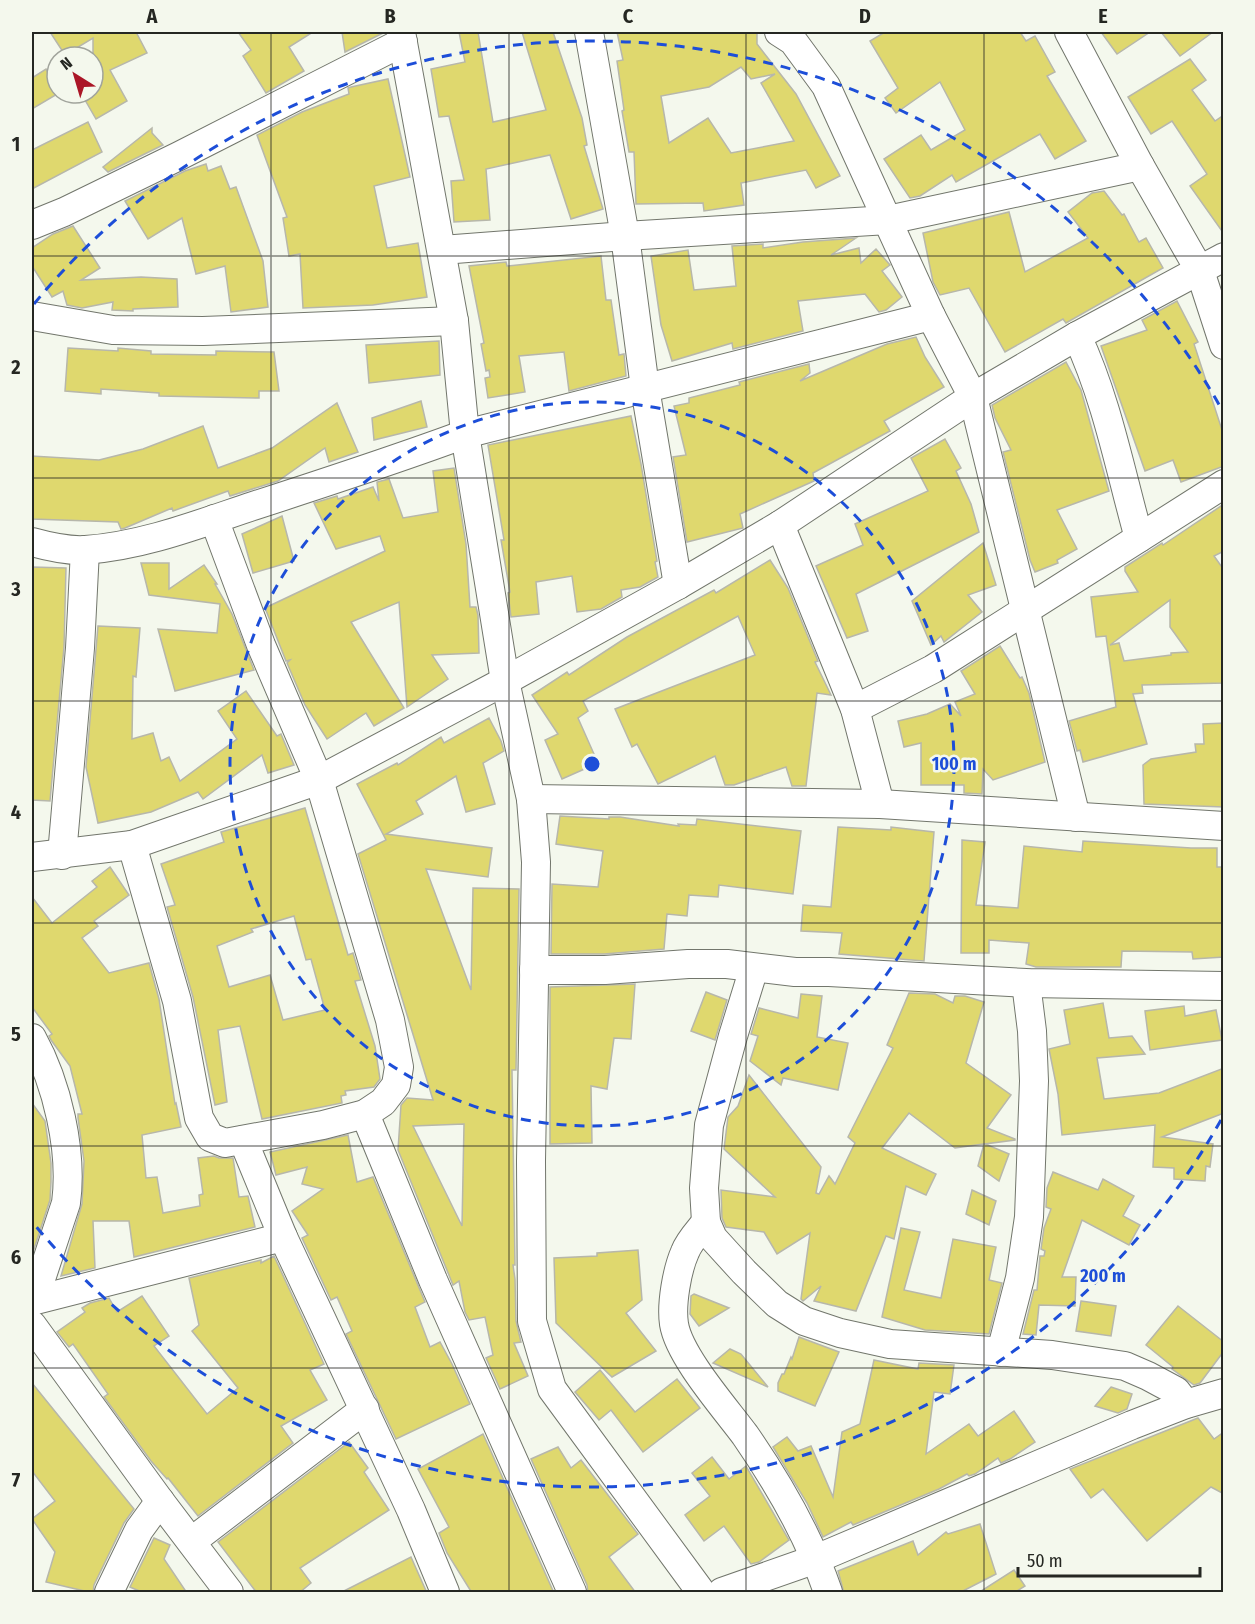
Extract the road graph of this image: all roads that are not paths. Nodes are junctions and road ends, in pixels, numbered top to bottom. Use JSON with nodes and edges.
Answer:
{"nodes":[{"id":1,"x":589,"y":32,"type":"edge"},
{"id":2,"x":779,"y":32,"type":"edge"},
{"id":3,"x":1069,"y":32,"type":"edge"},
{"id":4,"x":402,"y":37,"type":"edge"},
{"id":5,"x":1140,"y":166,"type":"junction"},
{"id":6,"x":888,"y":220,"type":"junction"},
{"id":7,"x":32,"y":225,"type":"edge"},
{"id":8,"x":625,"y":236,"type":"junction"},
{"id":9,"x":442,"y":250,"type":"junction"},
{"id":10,"x":1212,"y":264,"type":"edge"},
{"id":11,"x":32,"y":315,"type":"edge"},
{"id":12,"x":931,"y":316,"type":"junction"},
{"id":13,"x":454,"y":321,"type":"junction"},
{"id":14,"x":1077,"y":336,"type":"junction"},
{"id":15,"x":1224,"y":345,"type":"edge"},
{"id":16,"x":645,"y":388,"type":"junction"},
{"id":17,"x":973,"y":397,"type":"junction"},
{"id":18,"x":465,"y":434,"type":"junction"},
{"id":19,"x":1224,"y":484,"type":"edge"},
{"id":20,"x":214,"y":519,"type":"junction"},
{"id":21,"x":780,"y":525,"type":"junction"},
{"id":22,"x":1139,"y":538,"type":"junction"},
{"id":23,"x":32,"y":542,"type":"edge"},
{"id":24,"x":85,"y":550,"type":"junction"},
{"id":25,"x":678,"y":585,"type":"junction"},
{"id":26,"x":1026,"y":610,"type":"junction"},
{"id":27,"x":506,"y":681,"type":"junction"},
{"id":28,"x":855,"y":709,"type":"junction"},
{"id":29,"x":319,"y":780,"type":"junction"},
{"id":30,"x":531,"y":799,"type":"junction"},
{"id":31,"x":880,"y":804,"type":"junction"},
{"id":32,"x":1076,"y":817,"type":"junction"},
{"id":33,"x":1224,"y":826,"type":"edge"},
{"id":34,"x":132,"y":845,"type":"junction"},
{"id":35,"x":62,"y":855,"type":"junction"},
{"id":36,"x":32,"y":857,"type":"edge"},
{"id":37,"x":754,"y":968,"type":"junction"},
{"id":38,"x":534,"y":970,"type":"junction"},
{"id":39,"x":1026,"y":982,"type":"junction"},
{"id":40,"x":1224,"y":986,"type":"edge"},
{"id":41,"x":32,"y":1038,"type":"edge"},
{"id":42,"x":365,"y":1114,"type":"junction"},
{"id":43,"x":243,"y":1140,"type":"junction"},
{"id":44,"x":706,"y":1222,"type":"junction"},
{"id":45,"x":283,"y":1237,"type":"junction"},
{"id":46,"x":32,"y":1308,"type":"edge"},
{"id":47,"x":1001,"y":1352,"type":"junction"},
{"id":48,"x":1221,"y":1397,"type":"edge"},
{"id":49,"x":1186,"y":1404,"type":"junction"},
{"id":50,"x":365,"y":1409,"type":"junction"},
{"id":51,"x":160,"y":1501,"type":"junction"},
{"id":52,"x":192,"y":1541,"type":"junction"},
{"id":53,"x":816,"y":1559,"type":"junction"},
{"id":54,"x":109,"y":1593,"type":"edge"},
{"id":55,"x":229,"y":1593,"type":"edge"},
{"id":56,"x":445,"y":1593,"type":"edge"},
{"id":57,"x":572,"y":1593,"type":"edge"},
{"id":58,"x":702,"y":1593,"type":"edge"},
{"id":59,"x":722,"y":1593,"type":"edge"},
{"id":60,"x":828,"y":1593,"type":"edge"}],
"edges":[{"from":1,"to":8,"type":"street"},
{"from":2,"to":6,"type":"street"},
{"from":3,"to":5,"type":"street"},
{"from":4,"to":7,"type":"street"},
{"from":4,"to":9,"type":"street"},
{"from":5,"to":6,"type":"street"},
{"from":5,"to":10,"type":"street"},
{"from":6,"to":8,"type":"street"},
{"from":6,"to":12,"type":"street"},
{"from":8,"to":9,"type":"street"},
{"from":8,"to":16,"type":"street"},
{"from":9,"to":13,"type":"street"},
{"from":10,"to":14,"type":"street"},
{"from":10,"to":15,"type":"street"},
{"from":11,"to":13,"type":"street"},
{"from":12,"to":16,"type":"street"},
{"from":12,"to":17,"type":"street"},
{"from":13,"to":18,"type":"street"},
{"from":14,"to":17,"type":"street"},
{"from":14,"to":22,"type":"street"},
{"from":16,"to":18,"type":"street"},
{"from":16,"to":25,"type":"street"},
{"from":17,"to":21,"type":"street"},
{"from":17,"to":26,"type":"street"},
{"from":18,"to":20,"type":"street"},
{"from":18,"to":27,"type":"street"},
{"from":19,"to":22,"type":"street"},
{"from":20,"to":24,"type":"street"},
{"from":20,"to":29,"type":"street"},
{"from":21,"to":25,"type":"street"},
{"from":21,"to":28,"type":"street"},
{"from":22,"to":26,"type":"street"},
{"from":23,"to":24,"type":"street"},
{"from":24,"to":35,"type":"street"},
{"from":25,"to":27,"type":"street"},
{"from":26,"to":28,"type":"street"},
{"from":26,"to":32,"type":"street"},
{"from":27,"to":29,"type":"street"},
{"from":27,"to":30,"type":"street"},
{"from":28,"to":31,"type":"street"},
{"from":29,"to":34,"type":"street"},
{"from":29,"to":42,"type":"street"},
{"from":30,"to":31,"type":"street"},
{"from":30,"to":38,"type":"street"},
{"from":31,"to":32,"type":"street"},
{"from":32,"to":33,"type":"street"},
{"from":34,"to":35,"type":"street"},
{"from":34,"to":43,"type":"street"},
{"from":35,"to":36,"type":"street"},
{"from":37,"to":38,"type":"street"},
{"from":37,"to":39,"type":"street"},
{"from":37,"to":44,"type":"street"},
{"from":38,"to":58,"type":"street"},
{"from":39,"to":40,"type":"street"},
{"from":39,"to":47,"type":"street"},
{"from":41,"to":46,"type":"street"},
{"from":42,"to":43,"type":"street"},
{"from":42,"to":57,"type":"street"},
{"from":43,"to":45,"type":"street"},
{"from":44,"to":47,"type":"street"},
{"from":44,"to":53,"type":"street"},
{"from":45,"to":46,"type":"street"},
{"from":45,"to":50,"type":"street"},
{"from":46,"to":51,"type":"street"},
{"from":47,"to":49,"type":"street"},
{"from":48,"to":49,"type":"street"},
{"from":49,"to":53,"type":"street"},
{"from":50,"to":52,"type":"street"},
{"from":50,"to":56,"type":"street"},
{"from":51,"to":52,"type":"street"},
{"from":51,"to":54,"type":"street"},
{"from":52,"to":55,"type":"street"},
{"from":53,"to":59,"type":"street"},
{"from":53,"to":60,"type":"street"}]}
